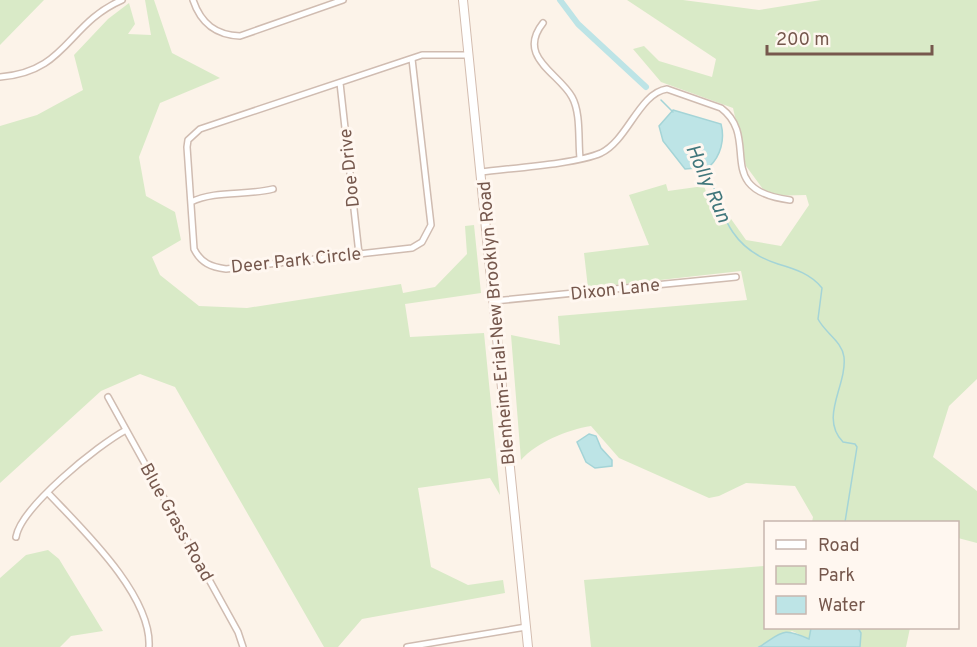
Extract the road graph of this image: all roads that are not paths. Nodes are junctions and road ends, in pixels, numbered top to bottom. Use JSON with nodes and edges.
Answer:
{"nodes":[{"id":1,"x":122,"y":0,"type":"edge"},
{"id":2,"x":193,"y":0,"type":"edge"},
{"id":3,"x":343,"y":0,"type":"edge"},
{"id":4,"x":463,"y":0,"type":"edge"},
{"id":5,"x":543,"y":22,"type":"dead end"},
{"id":6,"x":468,"y":55,"type":"junction"},
{"id":7,"x":412,"y":59,"type":"junction"},
{"id":8,"x":0,"y":77,"type":"edge"},
{"id":9,"x":340,"y":82,"type":"junction"},
{"id":10,"x":580,"y":158,"type":"junction"},
{"id":11,"x":482,"y":172,"type":"junction"},
{"id":12,"x":273,"y":189,"type":"dead end"},
{"id":13,"x":790,"y":200,"type":"dead end"},
{"id":14,"x":191,"y":202,"type":"junction"},
{"id":15,"x":359,"y":254,"type":"junction"},
{"id":16,"x":736,"y":277,"type":"dead end"},
{"id":17,"x":494,"y":301,"type":"junction"},
{"id":18,"x":108,"y":397,"type":"dead end"},
{"id":19,"x":126,"y":430,"type":"junction"},
{"id":20,"x":48,"y":493,"type":"junction"},
{"id":21,"x":16,"y":537,"type":"dead end"},
{"id":22,"x":526,"y":627,"type":"junction"},
{"id":23,"x":446,"y":640,"type":"junction"},
{"id":24,"x":149,"y":647,"type":"edge"},
{"id":25,"x":243,"y":647,"type":"edge"},
{"id":26,"x":407,"y":647,"type":"edge"},
{"id":27,"x":449,"y":647,"type":"edge"},
{"id":28,"x":528,"y":647,"type":"edge"}],
"edges":[{"from":1,"to":8,"type":"street"},
{"from":2,"to":3,"type":"street"},
{"from":4,"to":6,"type":"main road","name":"Blenheim-Erial-New Brooklyn Road"},
{"from":5,"to":10,"type":"street"},
{"from":6,"to":7,"type":"street","name":"Deer Park Circle"},
{"from":6,"to":11,"type":"main road","name":"Blenheim-Erial-New Brooklyn Road"},
{"from":7,"to":9,"type":"street","name":"Deer Park Circle"},
{"from":7,"to":15,"type":"street","name":"Deer Park Circle"},
{"from":9,"to":14,"type":"street","name":"Deer Park Circle"},
{"from":9,"to":15,"type":"street","name":"Doe Drive"},
{"from":10,"to":11,"type":"street"},
{"from":10,"to":13,"type":"street"},
{"from":11,"to":17,"type":"main road","name":"Blenheim-Erial-New Brooklyn Road"},
{"from":12,"to":14,"type":"street"},
{"from":14,"to":15,"type":"street","name":"Deer Park Circle"},
{"from":16,"to":17,"type":"street","name":"Dixon Lane"},
{"from":17,"to":22,"type":"main road","name":"Blenheim-Erial-New Brooklyn Road"},
{"from":18,"to":19,"type":"street","name":"Blue Grass Road"},
{"from":19,"to":20,"type":"street"},
{"from":19,"to":25,"type":"street","name":"Blue Grass Road"},
{"from":20,"to":21,"type":"street"},
{"from":20,"to":24,"type":"street"},
{"from":22,"to":23,"type":"street"},
{"from":22,"to":28,"type":"main road","name":"Blenheim-Erial-New Brooklyn Road"},
{"from":23,"to":26,"type":"street"},
{"from":23,"to":27,"type":"street"}]}
